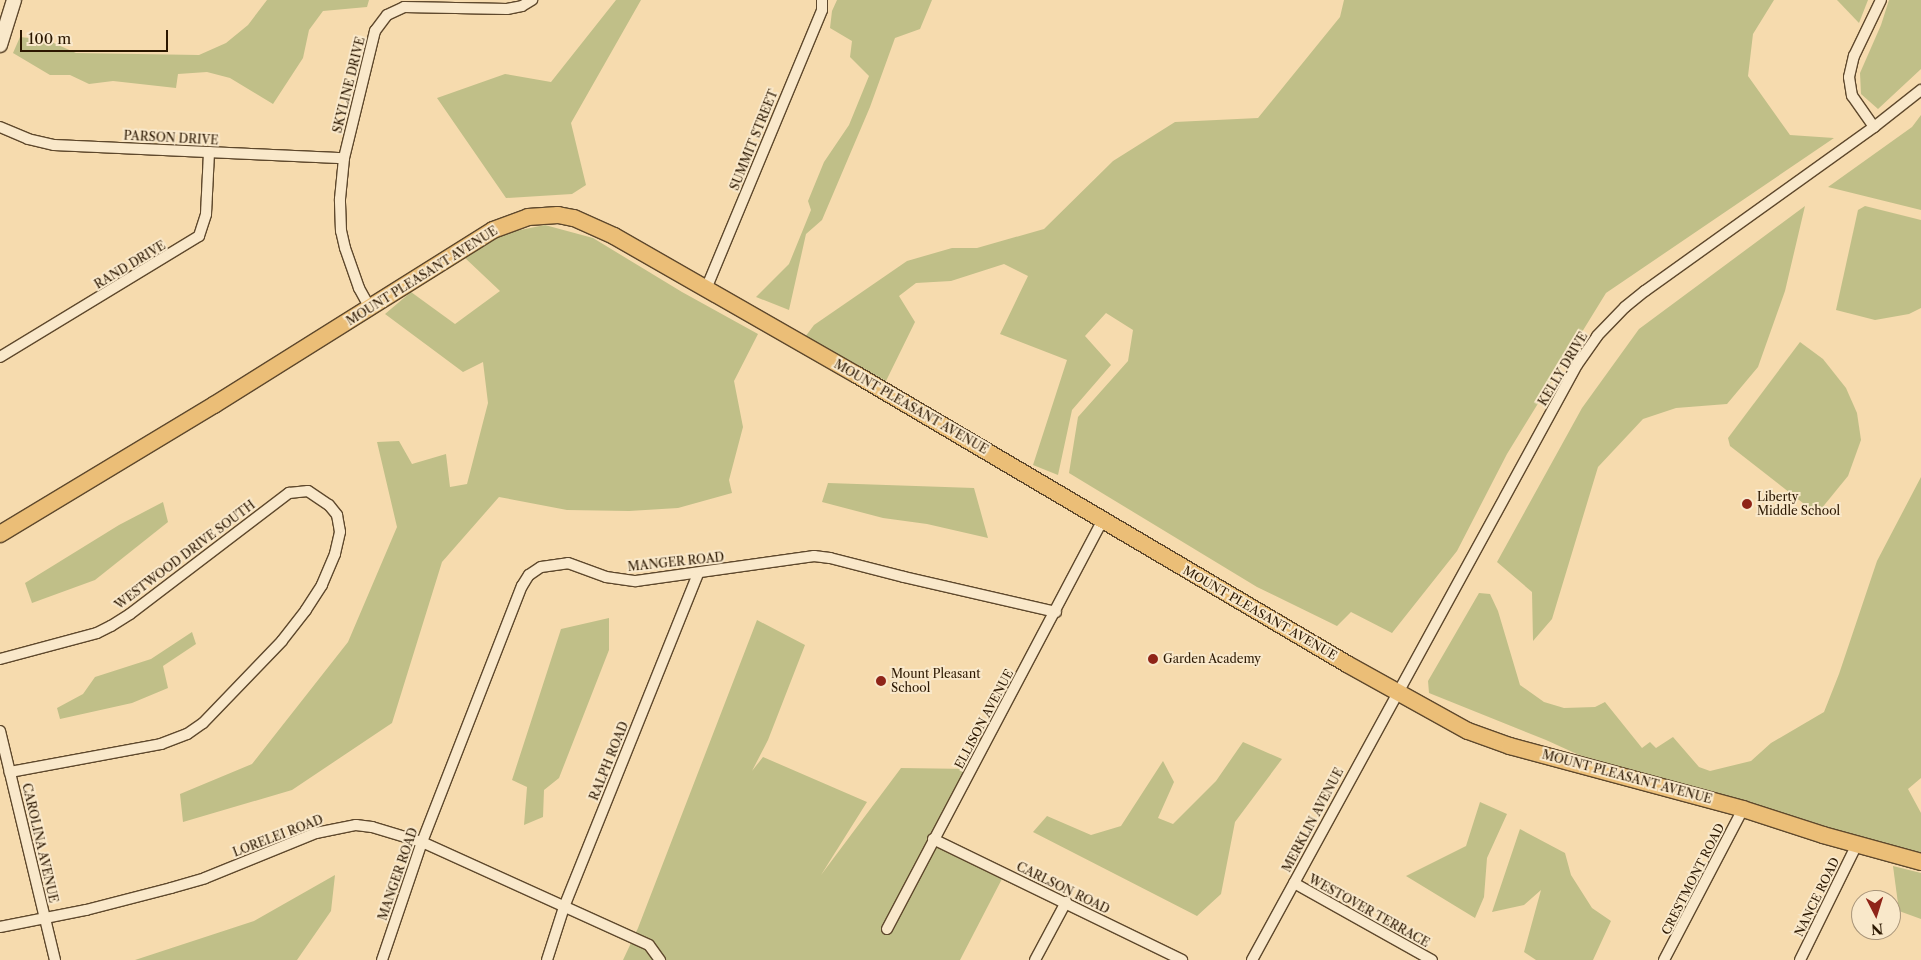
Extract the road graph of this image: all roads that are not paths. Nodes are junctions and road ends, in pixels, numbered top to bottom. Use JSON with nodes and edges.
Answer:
{"nodes":[{"id":1,"x":14,"y":0,"type":"edge"},
{"id":2,"x":532,"y":0,"type":"edge"},
{"id":3,"x":822,"y":0,"type":"edge"},
{"id":4,"x":1882,"y":0,"type":"edge"},
{"id":5,"x":0,"y":45,"type":"edge"},
{"id":6,"x":1921,"y":90,"type":"edge"},
{"id":7,"x":0,"y":127,"type":"edge"},
{"id":8,"x":1874,"y":127,"type":"junction"},
{"id":9,"x":209,"y":152,"type":"junction"},
{"id":10,"x":344,"y":158,"type":"junction"},
{"id":11,"x":706,"y":289,"type":"junction"},
{"id":12,"x":370,"y":308,"type":"junction"},
{"id":13,"x":0,"y":357,"type":"edge"},
{"id":14,"x":1102,"y":521,"type":"junction"},
{"id":15,"x":0,"y":534,"type":"edge"},
{"id":16,"x":698,"y":574,"type":"junction"},
{"id":17,"x":1056,"y":612,"type":"junction"},
{"id":18,"x":0,"y":659,"type":"edge"},
{"id":19,"x":1396,"y":693,"type":"junction"},
{"id":20,"x":0,"y":731,"type":"edge"},
{"id":21,"x":10,"y":772,"type":"junction"},
{"id":22,"x":1743,"y":809,"type":"junction"},
{"id":23,"x":934,"y":839,"type":"junction"},
{"id":24,"x":422,"y":842,"type":"junction"},
{"id":25,"x":1857,"y":844,"type":"junction"},
{"id":26,"x":1921,"y":862,"type":"edge"},
{"id":27,"x":1294,"y":883,"type":"junction"},
{"id":28,"x":1066,"y":902,"type":"junction"},
{"id":29,"x":564,"y":907,"type":"junction"},
{"id":30,"x":45,"y":918,"type":"junction"},
{"id":31,"x":0,"y":927,"type":"edge"},
{"id":32,"x":887,"y":928,"type":"dead end"},
{"id":33,"x":55,"y":960,"type":"edge"},
{"id":34,"x":382,"y":960,"type":"edge"},
{"id":35,"x":547,"y":960,"type":"edge"},
{"id":36,"x":660,"y":960,"type":"edge"},
{"id":37,"x":1035,"y":960,"type":"edge"},
{"id":38,"x":1182,"y":960,"type":"edge"},
{"id":39,"x":1252,"y":960,"type":"edge"},
{"id":40,"x":1432,"y":960,"type":"edge"},
{"id":41,"x":1664,"y":960,"type":"edge"},
{"id":42,"x":1800,"y":960,"type":"edge"}],
"edges":[{"from":1,"to":5,"type":"main road"},
{"from":2,"to":10,"type":"street","name":"SKYLINE DRIVE"},
{"from":3,"to":11,"type":"street","name":"SUMMIT STREET"},
{"from":4,"to":8,"type":"street"},
{"from":6,"to":8,"type":"street","name":"KELLY DRIVE"},
{"from":7,"to":9,"type":"street","name":"PARSON DRIVE"},
{"from":8,"to":19,"type":"street","name":"KELLY DRIVE"},
{"from":9,"to":10,"type":"street","name":"PARSON DRIVE"},
{"from":9,"to":13,"type":"street","name":"RAND DRIVE"},
{"from":10,"to":12,"type":"street","name":"SKYLINE DRIVE"},
{"from":11,"to":12,"type":"main road","name":"MOUNT PLEASANT AVENUE"},
{"from":11,"to":14,"type":"main road","name":"MOUNT PLEASANT AVENUE"},
{"from":12,"to":15,"type":"main road","name":"MOUNT PLEASANT AVENUE"},
{"from":14,"to":17,"type":"street","name":"ELLISON AVENUE"},
{"from":14,"to":19,"type":"main road","name":"MOUNT PLEASANT AVENUE"},
{"from":16,"to":17,"type":"street","name":"MANGER ROAD"},
{"from":16,"to":24,"type":"street","name":"MANGER ROAD"},
{"from":16,"to":29,"type":"street","name":"RALPH ROAD"},
{"from":17,"to":23,"type":"street","name":"ELLISON AVENUE"},
{"from":18,"to":21,"type":"street","name":"WESTWOOD DRIVE SOUTH"},
{"from":19,"to":22,"type":"main road","name":"MOUNT PLEASANT AVENUE"},
{"from":19,"to":27,"type":"street","name":"MERKLIN AVENUE"},
{"from":20,"to":21,"type":"street","name":"CAROLINA AVENUE"},
{"from":21,"to":30,"type":"street","name":"CAROLINA AVENUE"},
{"from":22,"to":25,"type":"main road","name":"MOUNT PLEASANT AVENUE"},
{"from":22,"to":41,"type":"street","name":"CRESTMONT ROAD"},
{"from":23,"to":28,"type":"street","name":"CARLSON ROAD"},
{"from":23,"to":32,"type":"street","name":"ELLISON AVENUE"},
{"from":24,"to":29,"type":"street","name":"LORELEI ROAD"},
{"from":24,"to":30,"type":"street","name":"LORELEI ROAD"},
{"from":24,"to":34,"type":"street","name":"MANGER ROAD"},
{"from":25,"to":26,"type":"main road","name":"MOUNT PLEASANT AVENUE"},
{"from":25,"to":42,"type":"street","name":"NANCE ROAD"},
{"from":27,"to":39,"type":"street","name":"MERKLIN AVENUE"},
{"from":27,"to":40,"type":"street","name":"WESTOVER TERRACE"},
{"from":28,"to":37,"type":"street"},
{"from":28,"to":38,"type":"street","name":"CARLSON ROAD"},
{"from":29,"to":35,"type":"street","name":"RALPH ROAD"},
{"from":29,"to":36,"type":"street","name":"LORELEI ROAD"},
{"from":30,"to":31,"type":"street","name":"LORELEI ROAD"},
{"from":30,"to":33,"type":"street","name":"CAROLINA AVENUE"}]}
